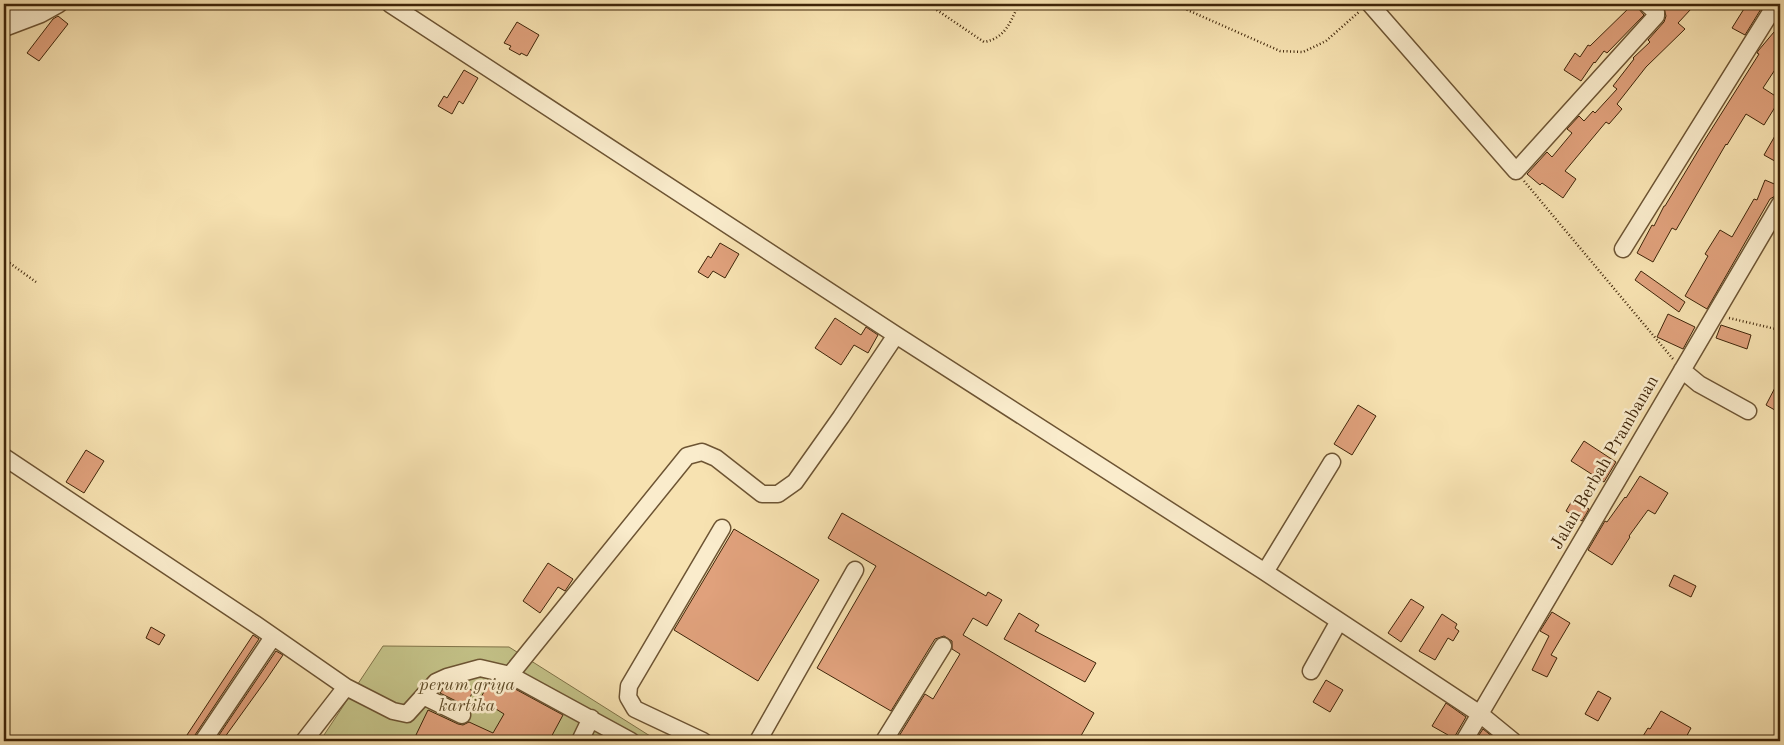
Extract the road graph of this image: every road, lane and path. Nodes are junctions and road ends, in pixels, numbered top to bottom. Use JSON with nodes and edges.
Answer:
{"nodes":[{"id":1,"x":26,"y":4,"type":"edge"},
{"id":2,"x":59,"y":4,"type":"edge"},
{"id":3,"x":390,"y":4,"type":"edge"},
{"id":4,"x":928,"y":4,"type":"edge"},
{"id":5,"x":1019,"y":4,"type":"edge"},
{"id":6,"x":1174,"y":4,"type":"edge"},
{"id":7,"x":1647,"y":4,"type":"edge"},
{"id":8,"x":1776,"y":4,"type":"edge"},
{"id":9,"x":1366,"y":7,"type":"edge"},
{"id":10,"x":5,"y":28,"type":"edge"},
{"id":11,"x":1516,"y":171,"type":"junction"},
{"id":12,"x":1780,"y":204,"type":"edge"},
{"id":13,"x":1623,"y":248,"type":"dead end"},
{"id":14,"x":4,"y":259,"type":"edge"},
{"id":15,"x":36,"y":282,"type":"dead end"},
{"id":16,"x":1715,"y":315,"type":"junction"},
{"id":17,"x":1780,"y":330,"type":"edge"},
{"id":18,"x":896,"y":335,"type":"junction"},
{"id":19,"x":1682,"y":370,"type":"junction"},
{"id":20,"x":1748,"y":411,"type":"dead end"},
{"id":21,"x":4,"y":457,"type":"edge"},
{"id":22,"x":1332,"y":462,"type":"dead end"},
{"id":23,"x":722,"y":528,"type":"dead end"},
{"id":24,"x":855,"y":570,"type":"dead end"},
{"id":25,"x":1265,"y":572,"type":"junction"},
{"id":26,"x":1339,"y":621,"type":"junction"},
{"id":27,"x":273,"y":637,"type":"junction"},
{"id":28,"x":943,"y":646,"type":"dead end"},
{"id":29,"x":1311,"y":671,"type":"dead end"},
{"id":30,"x":510,"y":675,"type":"junction"},
{"id":31,"x":346,"y":688,"type":"junction"},
{"id":32,"x":423,"y":696,"type":"junction"},
{"id":33,"x":1480,"y":714,"type":"junction"},
{"id":34,"x":462,"y":715,"type":"dead end"},
{"id":35,"x":591,"y":718,"type":"junction"},
{"id":36,"x":203,"y":741,"type":"edge"},
{"id":37,"x":304,"y":741,"type":"edge"},
{"id":38,"x":580,"y":741,"type":"edge"},
{"id":39,"x":631,"y":741,"type":"edge"},
{"id":40,"x":703,"y":741,"type":"edge"},
{"id":41,"x":758,"y":741,"type":"edge"},
{"id":42,"x":884,"y":741,"type":"edge"},
{"id":43,"x":1464,"y":741,"type":"edge"},
{"id":44,"x":1513,"y":741,"type":"edge"}],
"edges":[{"from":1,"to":10,"type":"street"},
{"from":2,"to":10,"type":"street"},
{"from":3,"to":18,"type":"street"},
{"from":4,"to":5,"type":"path"},
{"from":6,"to":9,"type":"path"},
{"from":7,"to":11,"type":"street"},
{"from":8,"to":13,"type":"street"},
{"from":9,"to":11,"type":"street"},
{"from":11,"to":19,"type":"path"},
{"from":12,"to":16,"type":"street","name":"Jalan Berbah Prambanan"},
{"from":14,"to":15,"type":"path"},
{"from":16,"to":17,"type":"path"},
{"from":16,"to":19,"type":"street","name":"Jalan Berbah Prambanan"},
{"from":18,"to":25,"type":"street"},
{"from":18,"to":30,"type":"street"},
{"from":19,"to":20,"type":"street"},
{"from":19,"to":33,"type":"street","name":"Jalan Berbah Prambanan"},
{"from":21,"to":27,"type":"street"},
{"from":22,"to":25,"type":"street"},
{"from":23,"to":40,"type":"street"},
{"from":24,"to":41,"type":"street"},
{"from":25,"to":26,"type":"street"},
{"from":26,"to":29,"type":"street"},
{"from":26,"to":33,"type":"street"},
{"from":27,"to":31,"type":"street"},
{"from":27,"to":36,"type":"street"},
{"from":28,"to":42,"type":"street"},
{"from":30,"to":32,"type":"street"},
{"from":30,"to":35,"type":"street"},
{"from":31,"to":32,"type":"street"},
{"from":31,"to":37,"type":"street"},
{"from":32,"to":34,"type":"street"},
{"from":33,"to":43,"type":"street","name":"Jalan Berbah Prambanan"},
{"from":33,"to":44,"type":"street"},
{"from":35,"to":38,"type":"street"},
{"from":35,"to":39,"type":"street"}]}
